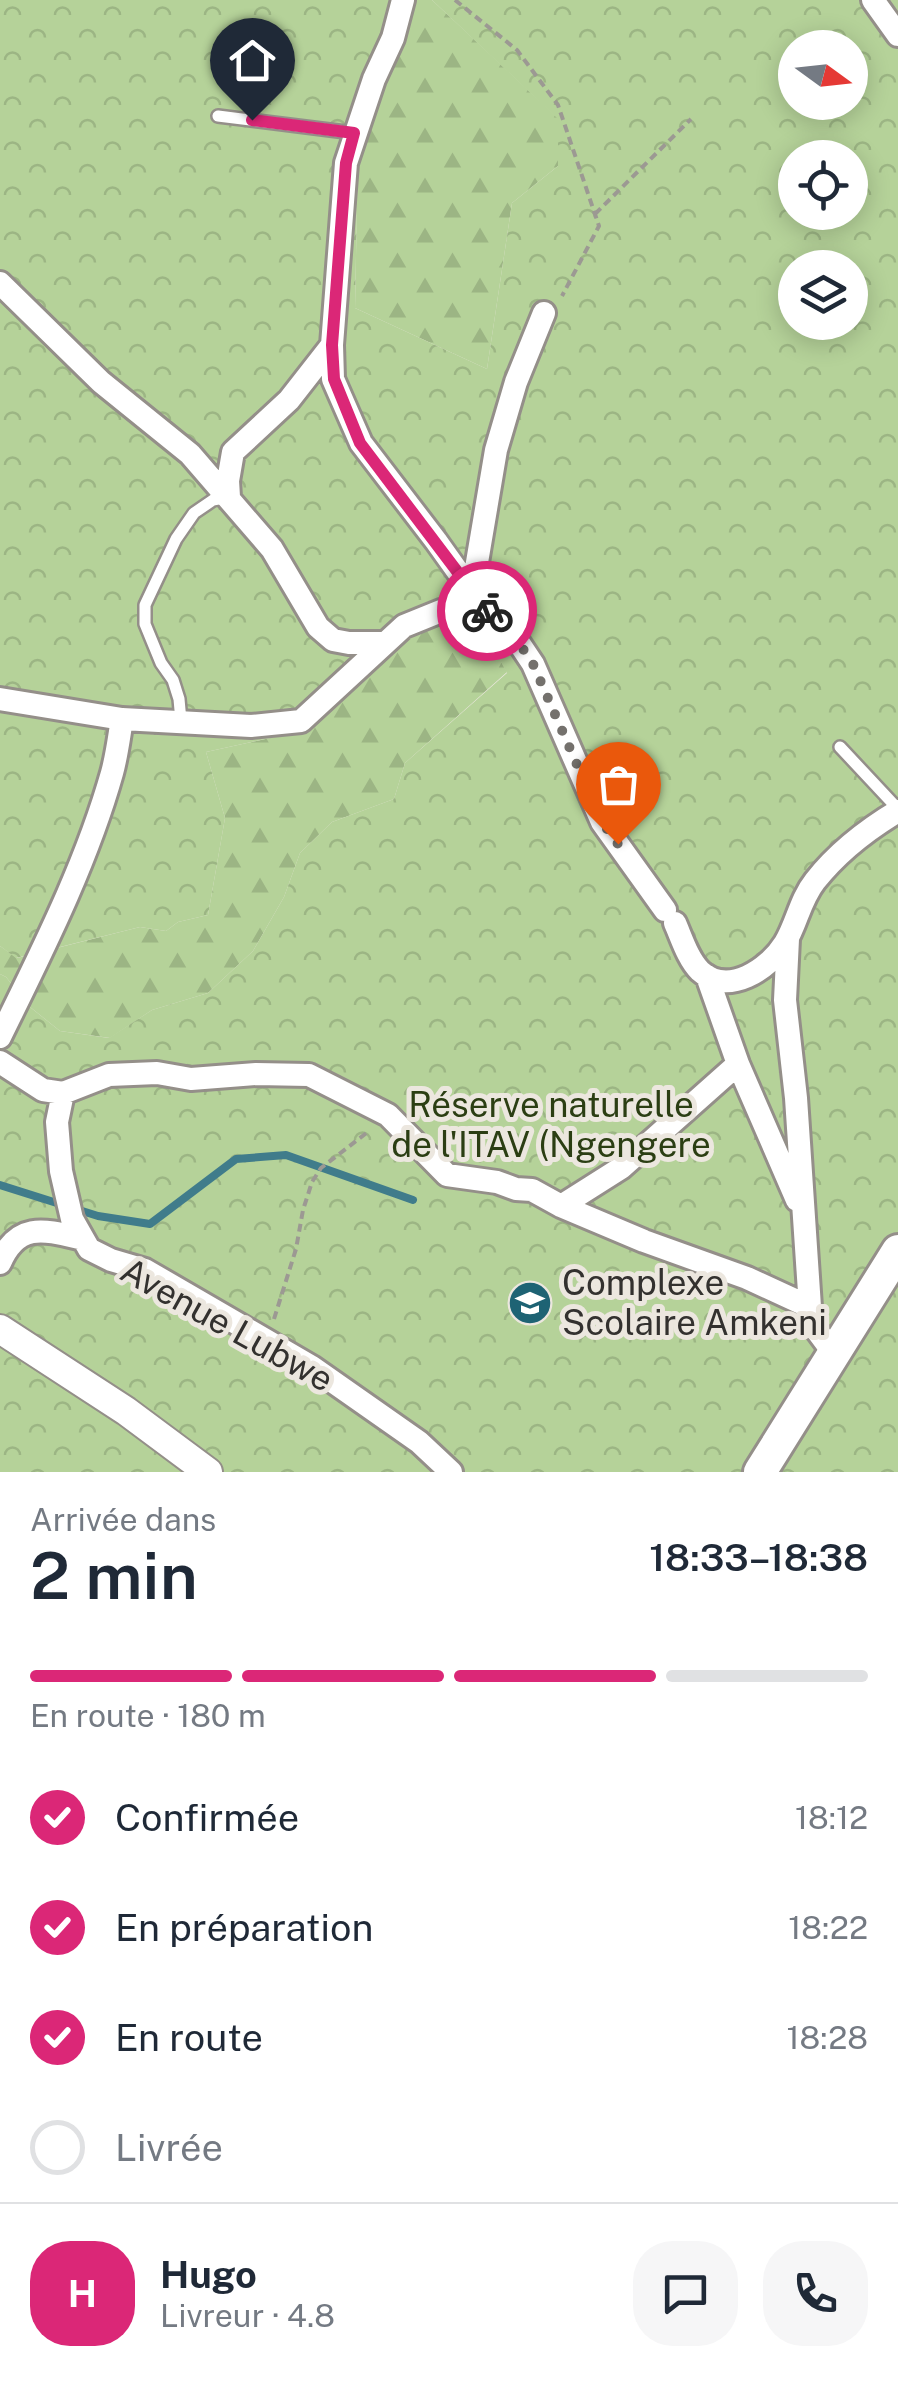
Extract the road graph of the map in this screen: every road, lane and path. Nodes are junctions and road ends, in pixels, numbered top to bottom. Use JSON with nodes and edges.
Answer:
{"nodes":[{"id":1,"x":404,"y":0,"type":"edge"},
{"id":2,"x":455,"y":0,"type":"edge"},
{"id":3,"x":874,"y":0,"type":"edge"},
{"id":4,"x":898,"y":36,"type":"edge"},
{"id":5,"x":218,"y":116,"type":"dead end"},
{"id":6,"x":691,"y":120,"type":"dead end"},
{"id":7,"x":354,"y":133,"type":"junction"},
{"id":8,"x":595,"y":214,"type":"junction"},
{"id":9,"x":0,"y":284,"type":"edge"},
{"id":10,"x":544,"y":313,"type":"joint"},
{"id":11,"x":332,"y":345,"type":"junction"},
{"id":12,"x":234,"y":452,"type":"junction"},
{"id":13,"x":190,"y":454,"type":"junction"},
{"id":14,"x":229,"y":497,"type":"junction"},
{"id":15,"x":477,"y":600,"type":"junction"},
{"id":16,"x":384,"y":642,"type":"junction"},
{"id":17,"x":0,"y":699,"type":"edge"},
{"id":18,"x":122,"y":719,"type":"junction"},
{"id":19,"x":181,"y":720,"type":"junction"},
{"id":20,"x":840,"y":746,"type":"dead end"},
{"id":21,"x":898,"y":809,"type":"edge"},
{"id":22,"x":788,"y":939,"type":"junction"},
{"id":23,"x":707,"y":976,"type":"junction"},
{"id":24,"x":0,"y":1037,"type":"edge"},
{"id":25,"x":0,"y":1062,"type":"edge"},
{"id":26,"x":738,"y":1064,"type":"junction"},
{"id":27,"x":63,"y":1093,"type":"junction"},
{"id":28,"x":388,"y":1115,"type":"junction"},
{"id":29,"x":561,"y":1206,"type":"junction"},
{"id":30,"x":804,"y":1218,"type":"junction"},
{"id":31,"x":83,"y":1239,"type":"junction"},
{"id":32,"x":898,"y":1250,"type":"edge"},
{"id":33,"x":0,"y":1263,"type":"edge"},
{"id":34,"x":810,"y":1307,"type":"junction"},
{"id":35,"x":0,"y":1329,"type":"edge"},
{"id":36,"x":286,"y":1352,"type":"junction"},
{"id":37,"x":835,"y":1355,"type":"junction"},
{"id":38,"x":208,"y":1472,"type":"edge"},
{"id":39,"x":452,"y":1472,"type":"edge"},
{"id":40,"x":760,"y":1472,"type":"edge"}],
"edges":[{"from":1,"to":7,"type":"street"},
{"from":2,"to":8,"type":"path"},
{"from":3,"to":4,"type":"street"},
{"from":5,"to":7,"type":"lane"},
{"from":6,"to":8,"type":"path"},
{"from":7,"to":11,"type":"street"},
{"from":8,"to":10,"type":"path"},
{"from":9,"to":13,"type":"street"},
{"from":10,"to":15,"type":"street"},
{"from":11,"to":12,"type":"street"},
{"from":11,"to":15,"type":"street"},
{"from":12,"to":13,"type":"street"},
{"from":12,"to":14,"type":"street"},
{"from":13,"to":14,"type":"street"},
{"from":14,"to":16,"type":"street"},
{"from":14,"to":19,"type":"lane"},
{"from":15,"to":16,"type":"street"},
{"from":15,"to":23,"type":"street"},
{"from":16,"to":19,"type":"street"},
{"from":17,"to":18,"type":"street"},
{"from":18,"to":19,"type":"street"},
{"from":18,"to":24,"type":"street"},
{"from":20,"to":21,"type":"lane"},
{"from":21,"to":22,"type":"street"},
{"from":22,"to":23,"type":"street"},
{"from":22,"to":30,"type":"street"},
{"from":23,"to":26,"type":"street"},
{"from":25,"to":27,"type":"street"},
{"from":26,"to":29,"type":"street"},
{"from":26,"to":30,"type":"street"},
{"from":27,"to":28,"type":"street"},
{"from":27,"to":31,"type":"street"},
{"from":28,"to":29,"type":"street"},
{"from":28,"to":36,"type":"path"},
{"from":29,"to":34,"type":"street"},
{"from":30,"to":34,"type":"street"},
{"from":31,"to":33,"type":"street","name":"Avenue Lubwe"},
{"from":31,"to":36,"type":"street","name":"Avenue Lubwe"},
{"from":32,"to":37,"type":"main road"},
{"from":34,"to":37,"type":"street"},
{"from":35,"to":38,"type":"street"},
{"from":36,"to":39,"type":"street","name":"Avenue Lubwe"},
{"from":37,"to":40,"type":"main road"}]}
